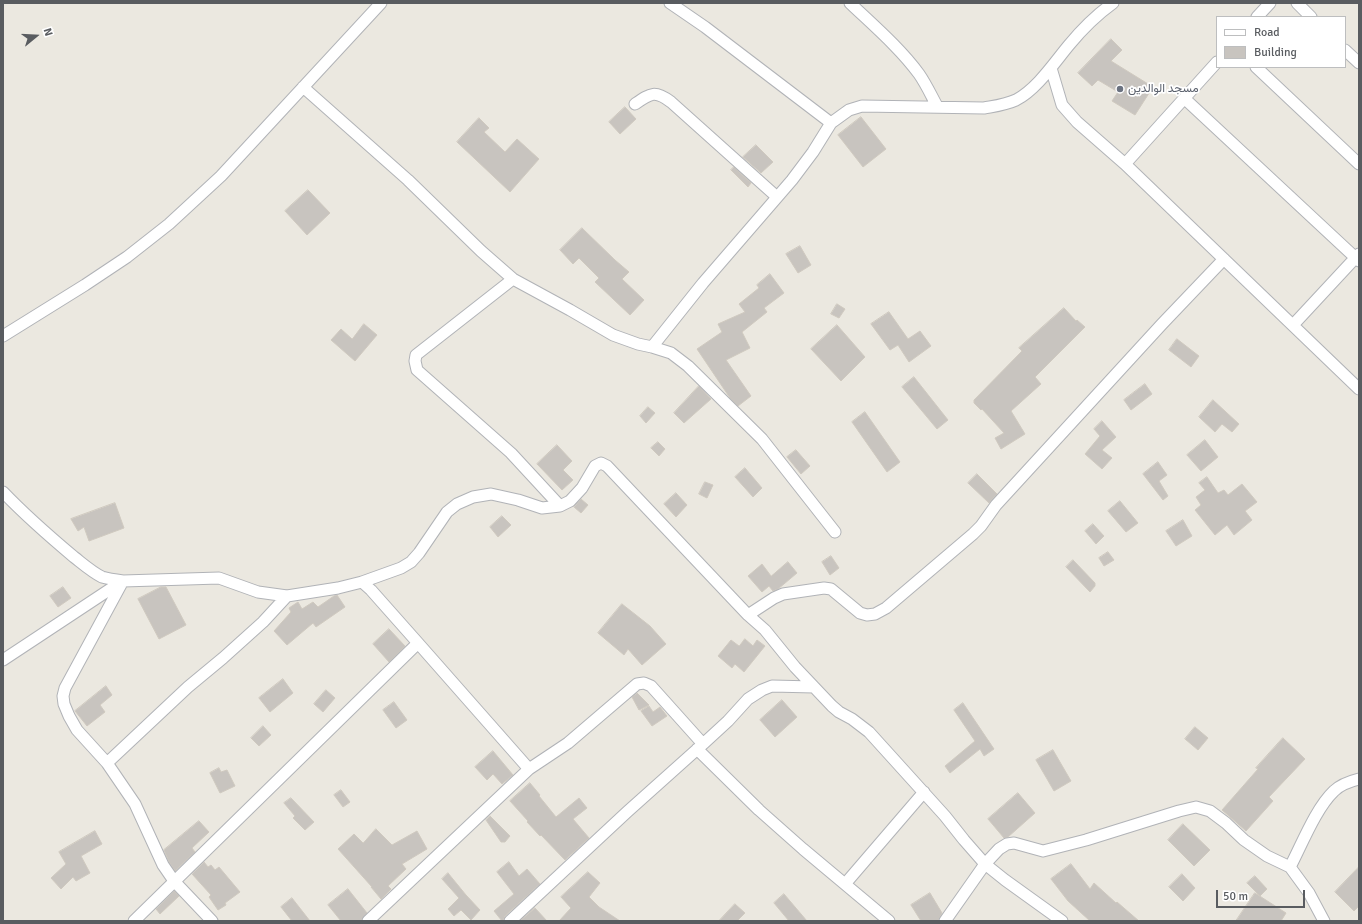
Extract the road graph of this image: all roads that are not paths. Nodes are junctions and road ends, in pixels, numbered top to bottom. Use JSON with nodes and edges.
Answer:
{"nodes":[{"id":1,"x":381,"y":3,"type":"edge"},
{"id":2,"x":670,"y":3,"type":"edge"},
{"id":3,"x":850,"y":3,"type":"edge"},
{"id":4,"x":1113,"y":3,"type":"edge"},
{"id":5,"x":1270,"y":3,"type":"edge"},
{"id":6,"x":1297,"y":3,"type":"edge"},
{"id":7,"x":1258,"y":16,"type":"edge"},
{"id":8,"x":1311,"y":16,"type":"edge"},
{"id":9,"x":1346,"y":51,"type":"edge"},
{"id":10,"x":1216,"y":63,"type":"edge"},
{"id":11,"x":1359,"y":63,"type":"edge"},
{"id":12,"x":1051,"y":68,"type":"junction"},
{"id":13,"x":1257,"y":68,"type":"edge"},
{"id":14,"x":303,"y":87,"type":"junction"},
{"id":15,"x":1185,"y":99,"type":"junction"},
{"id":16,"x":635,"y":104,"type":"dead end"},
{"id":17,"x":937,"y":106,"type":"junction"},
{"id":18,"x":831,"y":123,"type":"junction"},
{"id":19,"x":1125,"y":164,"type":"junction"},
{"id":20,"x":1359,"y":164,"type":"edge"},
{"id":21,"x":777,"y":197,"type":"junction"},
{"id":22,"x":1358,"y":258,"type":"edge"},
{"id":23,"x":1224,"y":259,"type":"junction"},
{"id":24,"x":513,"y":279,"type":"junction"},
{"id":25,"x":1292,"y":325,"type":"junction"},
{"id":26,"x":3,"y":336,"type":"edge"},
{"id":27,"x":652,"y":347,"type":"junction"},
{"id":28,"x":1359,"y":389,"type":"edge"},
{"id":29,"x":3,"y":492,"type":"edge"},
{"id":30,"x":560,"y":506,"type":"junction"},
{"id":31,"x":835,"y":532,"type":"dead end"},
{"id":32,"x":123,"y":580,"type":"junction"},
{"id":33,"x":362,"y":582,"type":"junction"},
{"id":34,"x":287,"y":596,"type":"junction"},
{"id":35,"x":748,"y":615,"type":"junction"},
{"id":36,"x":418,"y":643,"type":"junction"},
{"id":37,"x":3,"y":660,"type":"edge"},
{"id":38,"x":814,"y":687,"type":"junction"},
{"id":39,"x":700,"y":746,"type":"junction"},
{"id":40,"x":107,"y":763,"type":"junction"},
{"id":41,"x":529,"y":769,"type":"junction"},
{"id":42,"x":1359,"y":780,"type":"edge"},
{"id":43,"x":924,"y":792,"type":"junction"},
{"id":44,"x":986,"y":864,"type":"junction"},
{"id":45,"x":1290,"y":867,"type":"junction"},
{"id":46,"x":174,"y":881,"type":"junction"},
{"id":47,"x":845,"y":884,"type":"junction"},
{"id":48,"x":134,"y":921,"type":"edge"},
{"id":49,"x":212,"y":921,"type":"edge"},
{"id":50,"x":368,"y":921,"type":"edge"},
{"id":51,"x":510,"y":921,"type":"edge"},
{"id":52,"x":890,"y":921,"type":"edge"},
{"id":53,"x":945,"y":921,"type":"edge"},
{"id":54,"x":1062,"y":921,"type":"edge"},
{"id":55,"x":1324,"y":921,"type":"edge"}],
"edges":[{"from":1,"to":14,"type":"street"},
{"from":2,"to":18,"type":"street"},
{"from":3,"to":17,"type":"street"},
{"from":4,"to":12,"type":"street"},
{"from":5,"to":7,"type":"street"},
{"from":6,"to":8,"type":"street"},
{"from":9,"to":11,"type":"street"},
{"from":10,"to":15,"type":"street"},
{"from":12,"to":17,"type":"street"},
{"from":12,"to":19,"type":"street"},
{"from":13,"to":20,"type":"street"},
{"from":14,"to":24,"type":"street"},
{"from":14,"to":26,"type":"street"},
{"from":15,"to":19,"type":"street"},
{"from":15,"to":22,"type":"street"},
{"from":16,"to":21,"type":"street"},
{"from":17,"to":18,"type":"street"},
{"from":18,"to":21,"type":"street"},
{"from":19,"to":23,"type":"street"},
{"from":21,"to":27,"type":"street"},
{"from":22,"to":25,"type":"street"},
{"from":23,"to":25,"type":"street"},
{"from":23,"to":35,"type":"street"},
{"from":24,"to":27,"type":"street"},
{"from":24,"to":30,"type":"street"},
{"from":25,"to":28,"type":"street"},
{"from":27,"to":31,"type":"street"},
{"from":29,"to":32,"type":"street"},
{"from":30,"to":33,"type":"street"},
{"from":30,"to":35,"type":"street"},
{"from":32,"to":34,"type":"street"},
{"from":32,"to":37,"type":"street"},
{"from":32,"to":40,"type":"street"},
{"from":33,"to":34,"type":"street"},
{"from":33,"to":36,"type":"street"},
{"from":34,"to":40,"type":"street"},
{"from":35,"to":38,"type":"street"},
{"from":36,"to":41,"type":"street"},
{"from":36,"to":46,"type":"street"},
{"from":38,"to":39,"type":"street"},
{"from":38,"to":43,"type":"street"},
{"from":39,"to":41,"type":"street"},
{"from":39,"to":47,"type":"street"},
{"from":39,"to":51,"type":"street"},
{"from":40,"to":46,"type":"street"},
{"from":41,"to":50,"type":"street"},
{"from":42,"to":45,"type":"street"},
{"from":43,"to":44,"type":"street"},
{"from":43,"to":47,"type":"street"},
{"from":44,"to":45,"type":"street"},
{"from":44,"to":53,"type":"street"},
{"from":44,"to":54,"type":"street"},
{"from":45,"to":55,"type":"street"},
{"from":46,"to":48,"type":"street"},
{"from":46,"to":49,"type":"street"},
{"from":47,"to":52,"type":"street"}]}
